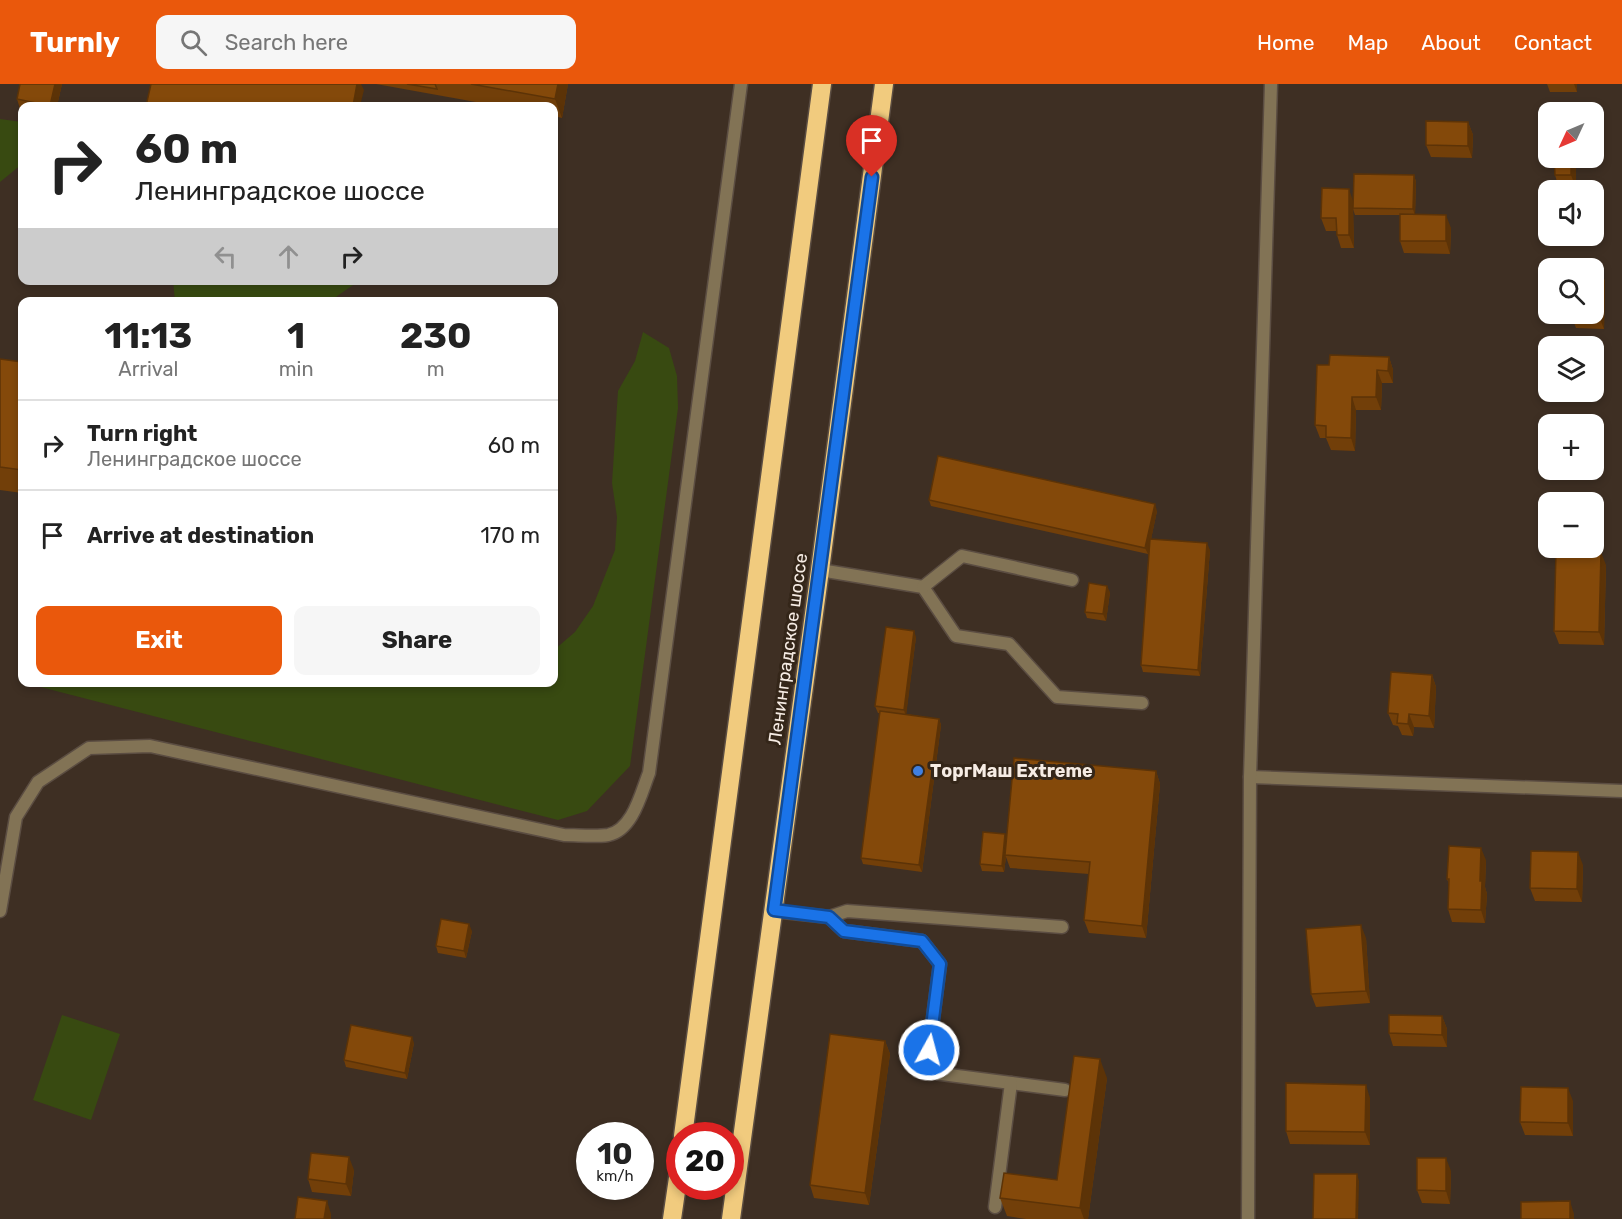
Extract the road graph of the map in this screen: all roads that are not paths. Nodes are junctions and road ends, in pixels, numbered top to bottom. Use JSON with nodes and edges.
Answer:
{"nodes":[{"id":1,"x":741,"y":84,"type":"edge"},
{"id":2,"x":822,"y":84,"type":"edge"},
{"id":3,"x":884,"y":84,"type":"edge"},
{"id":4,"x":1271,"y":84,"type":"edge"},
{"id":5,"x":820,"y":570,"type":"junction"},
{"id":6,"x":1072,"y":580,"type":"dead end"},
{"id":7,"x":922,"y":587,"type":"junction"},
{"id":8,"x":1142,"y":703,"type":"dead end"},
{"id":9,"x":1250,"y":777,"type":"junction"},
{"id":10,"x":1622,"y":791,"type":"edge"},
{"id":11,"x":774,"y":910,"type":"junction"},
{"id":12,"x":0,"y":911,"type":"edge"},
{"id":13,"x":829,"y":917,"type":"junction"},
{"id":14,"x":1062,"y":927,"type":"dead end"},
{"id":15,"x":1011,"y":1083,"type":"junction"},
{"id":16,"x":1065,"y":1090,"type":"dead end"},
{"id":17,"x":685,"y":1122,"type":"edge"},
{"id":18,"x":675,"y":1200,"type":"edge"},
{"id":19,"x":995,"y":1207,"type":"dead end"},
{"id":20,"x":672,"y":1219,"type":"edge"},
{"id":21,"x":731,"y":1219,"type":"edge"},
{"id":22,"x":1248,"y":1219,"type":"edge"}],
"edges":[{"from":1,"to":12,"type":"street"},
{"from":2,"to":17,"type":"highway"},
{"from":3,"to":5,"type":"highway","name":"Ленинградское шоссе"},
{"from":4,"to":9,"type":"street"},
{"from":5,"to":7,"type":"street"},
{"from":5,"to":11,"type":"highway","name":"Ленинградское шоссе"},
{"from":6,"to":7,"type":"street"},
{"from":7,"to":8,"type":"street"},
{"from":9,"to":10,"type":"street"},
{"from":9,"to":22,"type":"street"},
{"from":11,"to":13,"type":"street"},
{"from":11,"to":21,"type":"highway","name":"Ленинградское шоссе"},
{"from":13,"to":14,"type":"street"},
{"from":13,"to":15,"type":"street"},
{"from":15,"to":16,"type":"street"},
{"from":15,"to":19,"type":"street"},
{"from":18,"to":20,"type":"highway"}]}
